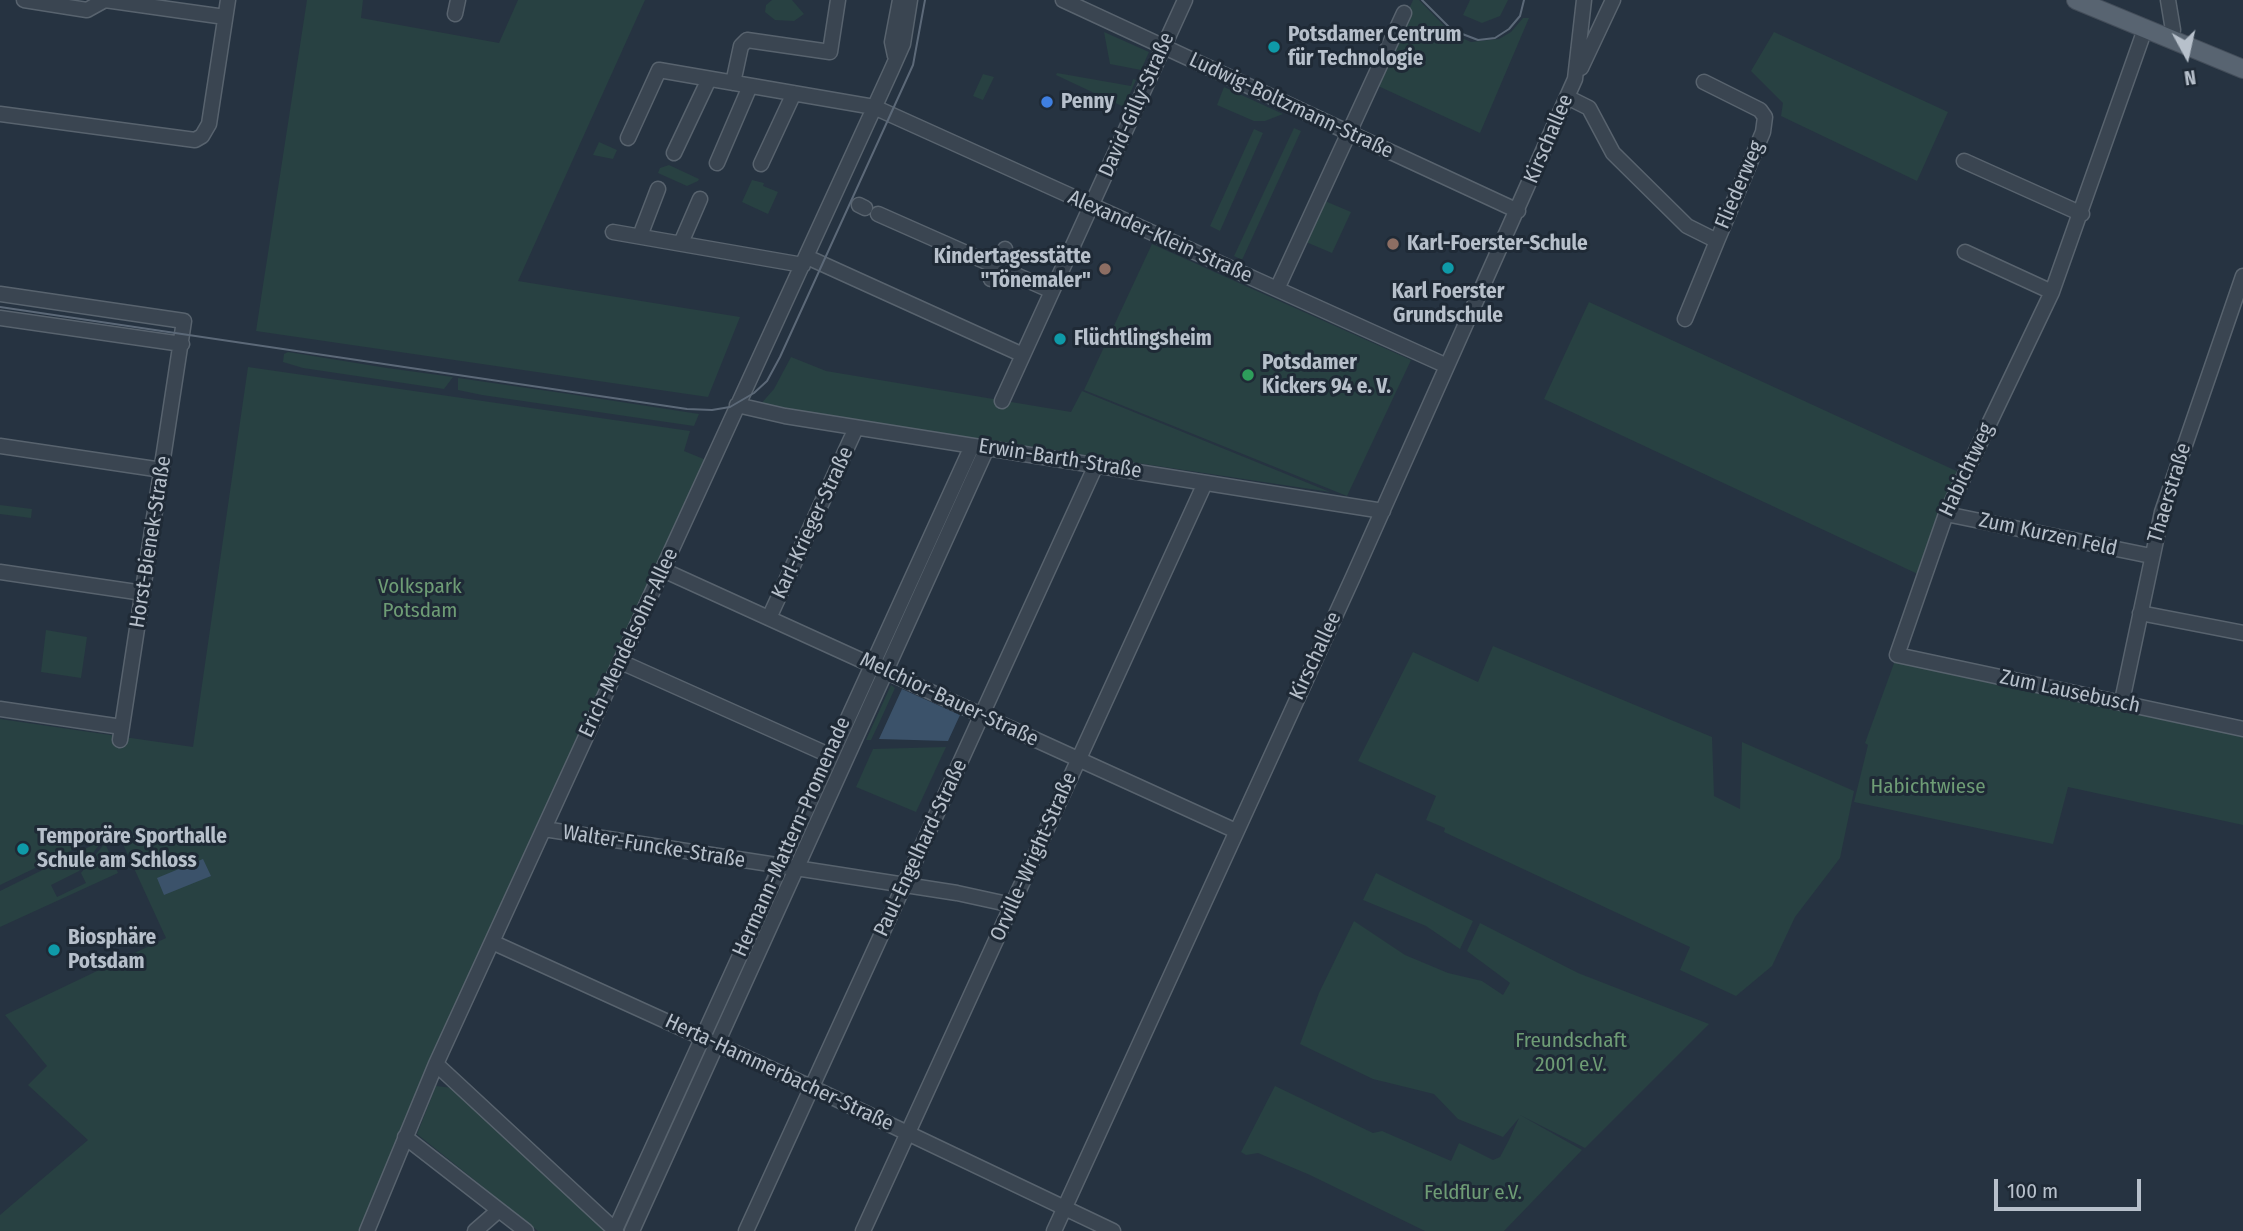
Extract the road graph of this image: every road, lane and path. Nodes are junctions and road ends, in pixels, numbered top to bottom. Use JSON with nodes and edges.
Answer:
{"nodes":[{"id":1,"x":24,"y":0,"type":"edge"},
{"id":2,"x":105,"y":0,"type":"edge"},
{"id":3,"x":228,"y":0,"type":"edge"},
{"id":4,"x":838,"y":0,"type":"edge"},
{"id":5,"x":900,"y":0,"type":"edge"},
{"id":6,"x":910,"y":0,"type":"edge"},
{"id":7,"x":1063,"y":0,"type":"edge"},
{"id":8,"x":1185,"y":0,"type":"edge"},
{"id":9,"x":1584,"y":0,"type":"edge"},
{"id":10,"x":1613,"y":0,"type":"edge"},
{"id":11,"x":2076,"y":0,"type":"edge"},
{"id":12,"x":2168,"y":0,"type":"edge"},
{"id":13,"x":1404,"y":13,"type":"dead end"},
{"id":14,"x":225,"y":17,"type":"junction"},
{"id":15,"x":2146,"y":29,"type":"junction"},
{"id":16,"x":2169,"y":38,"type":"junction"},
{"id":17,"x":1163,"y":47,"type":"junction"},
{"id":18,"x":895,"y":56,"type":"junction"},
{"id":19,"x":2243,"y":69,"type":"edge"},
{"id":20,"x":709,"y":79,"type":"junction"},
{"id":21,"x":1575,"y":79,"type":"junction"},
{"id":22,"x":1704,"y":82,"type":"dead end"},
{"id":23,"x":733,"y":83,"type":"junction"},
{"id":24,"x":750,"y":86,"type":"junction"},
{"id":25,"x":794,"y":93,"type":"junction"},
{"id":26,"x":1567,"y":97,"type":"junction"},
{"id":27,"x":874,"y":107,"type":"junction"},
{"id":28,"x":0,"y":114,"type":"edge"},
{"id":29,"x":1349,"y":133,"type":"junction"},
{"id":30,"x":628,"y":138,"type":"dead end"},
{"id":31,"x":674,"y":153,"type":"dead end"},
{"id":32,"x":1964,"y":161,"type":"dead end"},
{"id":33,"x":717,"y":163,"type":"dead end"},
{"id":34,"x":761,"y":164,"type":"dead end"},
{"id":35,"x":658,"y":189,"type":"dead end"},
{"id":36,"x":700,"y":200,"type":"dead end"},
{"id":37,"x":1091,"y":205,"type":"junction"},
{"id":38,"x":867,"y":209,"type":"dead end"},
{"id":39,"x":1518,"y":211,"type":"junction"},
{"id":40,"x":2082,"y":214,"type":"junction"},
{"id":41,"x":612,"y":232,"type":"dead end"},
{"id":42,"x":640,"y":236,"type":"junction"},
{"id":43,"x":1717,"y":241,"type":"junction"},
{"id":44,"x":681,"y":243,"type":"junction"},
{"id":45,"x":1005,"y":249,"type":"dead end"},
{"id":46,"x":1965,"y":252,"type":"dead end"},
{"id":47,"x":805,"y":261,"type":"junction"},
{"id":48,"x":994,"y":274,"type":"junction"},
{"id":49,"x":2243,"y":276,"type":"edge"},
{"id":50,"x":1277,"y":289,"type":"junction"},
{"id":51,"x":1052,"y":291,"type":"junction"},
{"id":52,"x":2052,"y":292,"type":"junction"},
{"id":53,"x":0,"y":293,"type":"edge"},
{"id":54,"x":0,"y":318,"type":"edge"},
{"id":55,"x":1685,"y":319,"type":"dead end"},
{"id":56,"x":181,"y":344,"type":"junction"},
{"id":57,"x":1023,"y":355,"type":"junction"},
{"id":58,"x":1447,"y":366,"type":"junction"},
{"id":59,"x":1002,"y":401,"type":"dead end"},
{"id":60,"x":737,"y":405,"type":"junction"},
{"id":61,"x":856,"y":428,"type":"junction"},
{"id":62,"x":0,"y":446,"type":"edge"},
{"id":63,"x":980,"y":447,"type":"junction"},
{"id":64,"x":1096,"y":465,"type":"junction"},
{"id":65,"x":162,"y":470,"type":"junction"},
{"id":66,"x":1205,"y":483,"type":"junction"},
{"id":67,"x":1383,"y":511,"type":"junction"},
{"id":68,"x":1945,"y":514,"type":"junction"},
{"id":69,"x":2151,"y":556,"type":"junction"},
{"id":70,"x":663,"y":570,"type":"junction"},
{"id":71,"x":0,"y":572,"type":"edge"},
{"id":72,"x":143,"y":593,"type":"junction"},
{"id":73,"x":2140,"y":613,"type":"junction"},
{"id":74,"x":769,"y":618,"type":"junction"},
{"id":75,"x":2243,"y":634,"type":"edge"},
{"id":76,"x":1897,"y":655,"type":"joint"},
{"id":77,"x":621,"y":662,"type":"junction"},
{"id":78,"x":870,"y":664,"type":"junction"},
{"id":79,"x":887,"y":671,"type":"junction"},
{"id":80,"x":2122,"y":701,"type":"junction"},
{"id":81,"x":0,"y":709,"type":"edge"},
{"id":82,"x":982,"y":716,"type":"junction"},
{"id":83,"x":2243,"y":729,"type":"edge"},
{"id":84,"x":829,"y":755,"type":"junction"},
{"id":85,"x":1078,"y":759,"type":"junction"},
{"id":86,"x":544,"y":830,"type":"junction"},
{"id":87,"x":1236,"y":831,"type":"junction"},
{"id":88,"x":779,"y":866,"type":"junction"},
{"id":89,"x":797,"y":869,"type":"junction"},
{"id":90,"x":905,"y":885,"type":"junction"},
{"id":91,"x":1012,"y":905,"type":"junction"},
{"id":92,"x":492,"y":942,"type":"junction"},
{"id":93,"x":701,"y":1039,"type":"junction"},
{"id":94,"x":715,"y":1045,"type":"junction"},
{"id":95,"x":436,"y":1064,"type":"junction"},
{"id":96,"x":813,"y":1088,"type":"junction"},
{"id":97,"x":906,"y":1132,"type":"junction"},
{"id":98,"x":405,"y":1137,"type":"junction"},
{"id":99,"x":1064,"y":1206,"type":"junction"},
{"id":100,"x":499,"y":1210,"type":"junction"},
{"id":101,"x":615,"y":1230,"type":"edge"},
{"id":102,"x":366,"y":1231,"type":"edge"},
{"id":103,"x":475,"y":1231,"type":"edge"},
{"id":104,"x":526,"y":1231,"type":"edge"},
{"id":105,"x":632,"y":1231,"type":"edge"},
{"id":106,"x":746,"y":1231,"type":"edge"},
{"id":107,"x":863,"y":1231,"type":"edge"},
{"id":108,"x":1054,"y":1231,"type":"edge"},
{"id":109,"x":1113,"y":1231,"type":"edge"}],
"edges":[{"from":1,"to":2,"type":"street"},
{"from":2,"to":14,"type":"street"},
{"from":3,"to":14,"type":"street"},
{"from":4,"to":23,"type":"street"},
{"from":5,"to":18,"type":"street","name":"Erich-Mendelsohn-Allee"},
{"from":6,"to":18,"type":"street","name":"Erich-Mendelsohn-Allee"},
{"from":7,"to":17,"type":"street","name":"Ludwig-Boltzmann-Straße"},
{"from":8,"to":17,"type":"street","name":"David-Gilly-Straße"},
{"from":9,"to":21,"type":"street","name":"Kirschallee"},
{"from":10,"to":21,"type":"street","name":"Kirschallee"},
{"from":11,"to":15,"type":"main road"},
{"from":12,"to":16,"type":"street"},
{"from":13,"to":29,"type":"street"},
{"from":14,"to":28,"type":"street"},
{"from":15,"to":16,"type":"main road"},
{"from":15,"to":40,"type":"street","name":"Habichtweg"},
{"from":16,"to":19,"type":"main road"},
{"from":17,"to":29,"type":"street","name":"Ludwig-Boltzmann-Straße"},
{"from":17,"to":37,"type":"street","name":"David-Gilly-Straße"},
{"from":18,"to":27,"type":"street","name":"Erich-Mendelsohn-Allee"},
{"from":20,"to":23,"type":"street","name":"Alexander-Klein-Straße"},
{"from":20,"to":30,"type":"street","name":"Alexander-Klein-Straße"},
{"from":20,"to":31,"type":"street"},
{"from":21,"to":26,"type":"street","name":"Kirschallee"},
{"from":22,"to":43,"type":"street","name":"Fliederweg"},
{"from":23,"to":24,"type":"street","name":"Alexander-Klein-Straße"},
{"from":24,"to":25,"type":"street","name":"Alexander-Klein-Straße"},
{"from":24,"to":33,"type":"street"},
{"from":25,"to":27,"type":"street","name":"Alexander-Klein-Straße"},
{"from":25,"to":34,"type":"street"},
{"from":26,"to":39,"type":"street","name":"Kirschallee"},
{"from":26,"to":43,"type":"street"},
{"from":27,"to":37,"type":"street","name":"Alexander-Klein-Straße"},
{"from":27,"to":47,"type":"street","name":"Erich-Mendelsohn-Allee"},
{"from":29,"to":39,"type":"street","name":"Ludwig-Boltzmann-Straße"},
{"from":29,"to":50,"type":"street"},
{"from":32,"to":40,"type":"street"},
{"from":35,"to":42,"type":"street"},
{"from":36,"to":44,"type":"street"},
{"from":37,"to":50,"type":"street","name":"Alexander-Klein-Straße"},
{"from":37,"to":51,"type":"street","name":"David-Gilly-Straße"},
{"from":38,"to":48,"type":"street"},
{"from":39,"to":58,"type":"street","name":"Kirschallee"},
{"from":40,"to":52,"type":"street","name":"Habichtweg"},
{"from":41,"to":42,"type":"street"},
{"from":42,"to":44,"type":"street"},
{"from":43,"to":55,"type":"street"},
{"from":44,"to":47,"type":"street"},
{"from":45,"to":48,"type":"street"},
{"from":46,"to":52,"type":"street"},
{"from":47,"to":57,"type":"street"},
{"from":47,"to":60,"type":"street","name":"Erich-Mendelsohn-Allee"},
{"from":48,"to":51,"type":"street"},
{"from":49,"to":69,"type":"street","name":"Thaerstraße"},
{"from":50,"to":58,"type":"street","name":"Alexander-Klein-Straße"},
{"from":51,"to":57,"type":"street","name":"David-Gilly-Straße"},
{"from":52,"to":68,"type":"street","name":"Habichtweg"},
{"from":53,"to":56,"type":"street"},
{"from":54,"to":56,"type":"street"},
{"from":56,"to":65,"type":"street","name":"Horst-Bienek-Straße"},
{"from":57,"to":59,"type":"street","name":"David-Gilly-Straße"},
{"from":58,"to":67,"type":"street","name":"Kirschallee"},
{"from":60,"to":61,"type":"street","name":"Erwin-Barth-Straße"},
{"from":60,"to":70,"type":"street","name":"Erich-Mendelsohn-Allee"},
{"from":61,"to":63,"type":"street","name":"Erwin-Barth-Straße"},
{"from":61,"to":74,"type":"street","name":"Karl-Krieger-Straße"},
{"from":62,"to":65,"type":"street"},
{"from":63,"to":64,"type":"street","name":"Erwin-Barth-Straße"},
{"from":63,"to":78,"type":"street","name":"Hermann-Mattern-Promenade"},
{"from":63,"to":79,"type":"street","name":"Hermann-Mattern-Promenade"},
{"from":64,"to":66,"type":"street","name":"Erwin-Barth-Straße"},
{"from":64,"to":82,"type":"street","name":"Paul-Engelhard-Straße"},
{"from":65,"to":72,"type":"street","name":"Horst-Bienek-Straße"},
{"from":66,"to":67,"type":"street","name":"Erwin-Barth-Straße"},
{"from":66,"to":85,"type":"street","name":"Orville-Wright-Straße"},
{"from":67,"to":87,"type":"street","name":"Kirschallee"},
{"from":68,"to":69,"type":"street","name":"Zum Kurzen Feld"},
{"from":68,"to":76,"type":"street","name":"Habichtweg"},
{"from":69,"to":73,"type":"street","name":"Thaerstraße"},
{"from":70,"to":74,"type":"street","name":"Melchior-Bauer-Straße"},
{"from":70,"to":77,"type":"street","name":"Erich-Mendelsohn-Allee"},
{"from":71,"to":72,"type":"street"},
{"from":72,"to":81,"type":"street","name":"Horst-Bienek-Straße"},
{"from":73,"to":75,"type":"street"},
{"from":73,"to":80,"type":"street","name":"Thaerstraße"},
{"from":74,"to":78,"type":"street","name":"Melchior-Bauer-Straße"},
{"from":76,"to":80,"type":"street","name":"Zum Lausebusch"},
{"from":77,"to":84,"type":"street"},
{"from":77,"to":86,"type":"street","name":"Erich-Mendelsohn-Allee"},
{"from":78,"to":79,"type":"street","name":"Melchior-Bauer-Straße"},
{"from":78,"to":84,"type":"street","name":"Hermann-Mattern-Promenade"},
{"from":79,"to":82,"type":"street","name":"Melchior-Bauer-Straße"},
{"from":79,"to":89,"type":"street","name":"Hermann-Mattern-Promenade"},
{"from":80,"to":83,"type":"street","name":"Zum Lausebusch"},
{"from":82,"to":85,"type":"street","name":"Melchior-Bauer-Straße"},
{"from":82,"to":90,"type":"street","name":"Paul-Engelhard-Straße"},
{"from":84,"to":88,"type":"street","name":"Hermann-Mattern-Promenade"},
{"from":85,"to":87,"type":"street","name":"Melchior-Bauer-Straße"},
{"from":85,"to":91,"type":"street","name":"Orville-Wright-Straße"},
{"from":86,"to":88,"type":"street","name":"Walter-Funcke-Straße"},
{"from":86,"to":92,"type":"street","name":"Erich-Mendelsohn-Allee"},
{"from":87,"to":99,"type":"street","name":"Kirschallee"},
{"from":88,"to":89,"type":"street","name":"Walter-Funcke-Straße"},
{"from":88,"to":93,"type":"street","name":"Hermann-Mattern-Promenade"},
{"from":89,"to":90,"type":"street","name":"Walter-Funcke-Straße"},
{"from":89,"to":94,"type":"street","name":"Hermann-Mattern-Promenade"},
{"from":90,"to":91,"type":"street","name":"Walter-Funcke-Straße"},
{"from":90,"to":96,"type":"street","name":"Paul-Engelhard-Straße"},
{"from":91,"to":97,"type":"street","name":"Orville-Wright-Straße"},
{"from":92,"to":93,"type":"street","name":"Herta-Hammerbacher-Straße"},
{"from":92,"to":95,"type":"street","name":"Erich-Mendelsohn-Allee"},
{"from":93,"to":94,"type":"street","name":"Herta-Hammerbacher-Straße"},
{"from":93,"to":101,"type":"street","name":"Hermann-Mattern-Promenade"},
{"from":94,"to":96,"type":"street","name":"Herta-Hammerbacher-Straße"},
{"from":94,"to":105,"type":"street","name":"Hermann-Mattern-Promenade"},
{"from":95,"to":98,"type":"street","name":"Erich-Mendelsohn-Allee"},
{"from":95,"to":101,"type":"street"},
{"from":96,"to":97,"type":"street","name":"Herta-Hammerbacher-Straße"},
{"from":96,"to":106,"type":"street","name":"Paul-Engelhard-Straße"},
{"from":97,"to":99,"type":"street","name":"Herta-Hammerbacher-Straße"},
{"from":97,"to":107,"type":"street","name":"Orville-Wright-Straße"},
{"from":98,"to":100,"type":"street"},
{"from":98,"to":102,"type":"street","name":"Erich-Mendelsohn-Allee"},
{"from":99,"to":108,"type":"street","name":"Kirschallee"},
{"from":99,"to":109,"type":"street","name":"Herta-Hammerbacher-Straße"},
{"from":100,"to":103,"type":"street"},
{"from":100,"to":104,"type":"street"}]}
